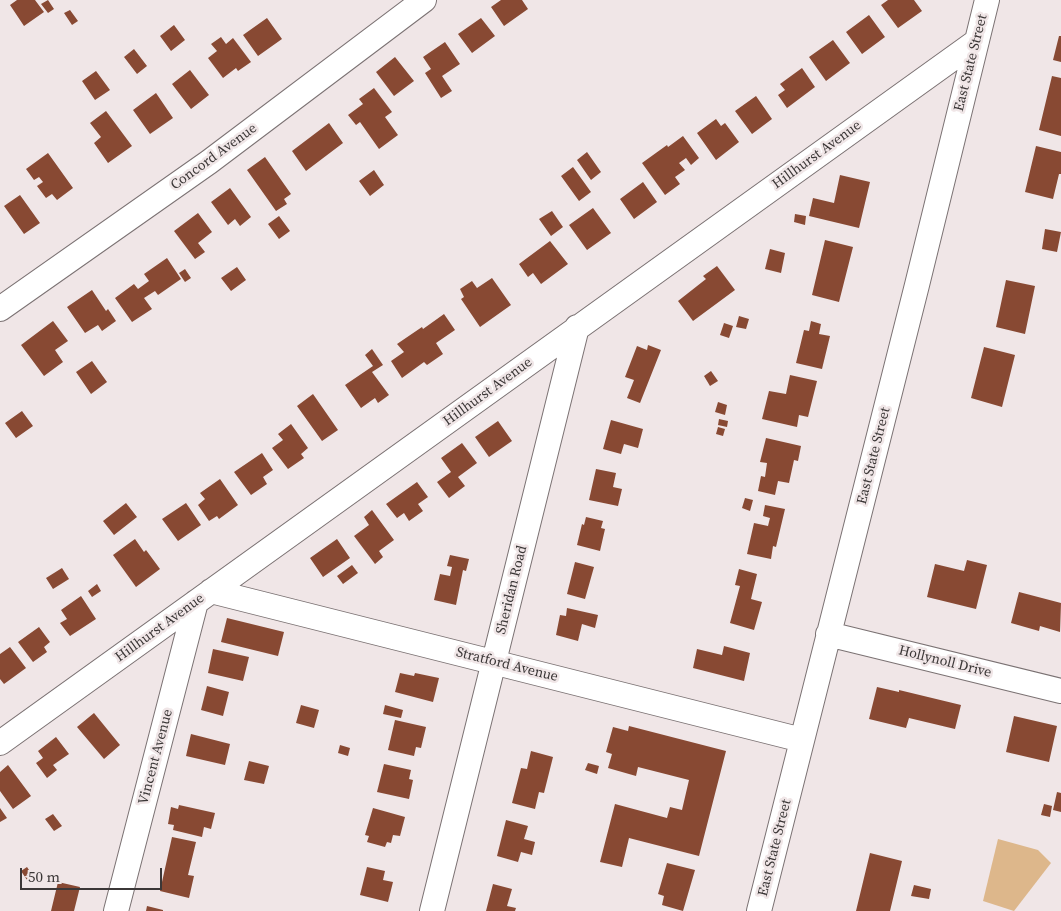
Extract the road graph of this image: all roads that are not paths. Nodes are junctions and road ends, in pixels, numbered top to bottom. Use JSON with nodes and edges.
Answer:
{"nodes":[{"id":1,"x":424,"y":0,"type":"edge"},
{"id":2,"x":987,"y":0,"type":"edge"},
{"id":3,"x":977,"y":40,"type":"junction"},
{"id":4,"x":0,"y":309,"type":"edge"},
{"id":5,"x":577,"y":327,"type":"junction"},
{"id":6,"x":204,"y":597,"type":"junction"},
{"id":7,"x":828,"y":634,"type":"junction"},
{"id":8,"x":494,"y":662,"type":"junction"},
{"id":9,"x":1061,"y":691,"type":"edge"},
{"id":10,"x":802,"y":740,"type":"junction"},
{"id":11,"x":0,"y":743,"type":"edge"},
{"id":12,"x":116,"y":911,"type":"edge"},
{"id":13,"x":432,"y":911,"type":"edge"},
{"id":14,"x":759,"y":911,"type":"edge"}],
"edges":[{"from":1,"to":4,"type":"street","name":"Concord Avenue"},
{"from":2,"to":3,"type":"street","name":"East State Street"},
{"from":3,"to":5,"type":"street","name":"Hillhurst Avenue"},
{"from":3,"to":7,"type":"street","name":"East State Street"},
{"from":5,"to":6,"type":"street","name":"Hillhurst Avenue"},
{"from":5,"to":8,"type":"street","name":"Sheridan Road"},
{"from":6,"to":8,"type":"street","name":"Stratford Avenue"},
{"from":6,"to":11,"type":"street","name":"Hillhurst Avenue"},
{"from":6,"to":12,"type":"street","name":"Vincent Avenue"},
{"from":7,"to":9,"type":"street","name":"Hollynoll Drive"},
{"from":7,"to":10,"type":"street","name":"East State Street"},
{"from":8,"to":10,"type":"street","name":"Stratford Avenue"},
{"from":8,"to":13,"type":"street","name":"Sheridan Road"},
{"from":10,"to":14,"type":"street","name":"East State Street"}]}
